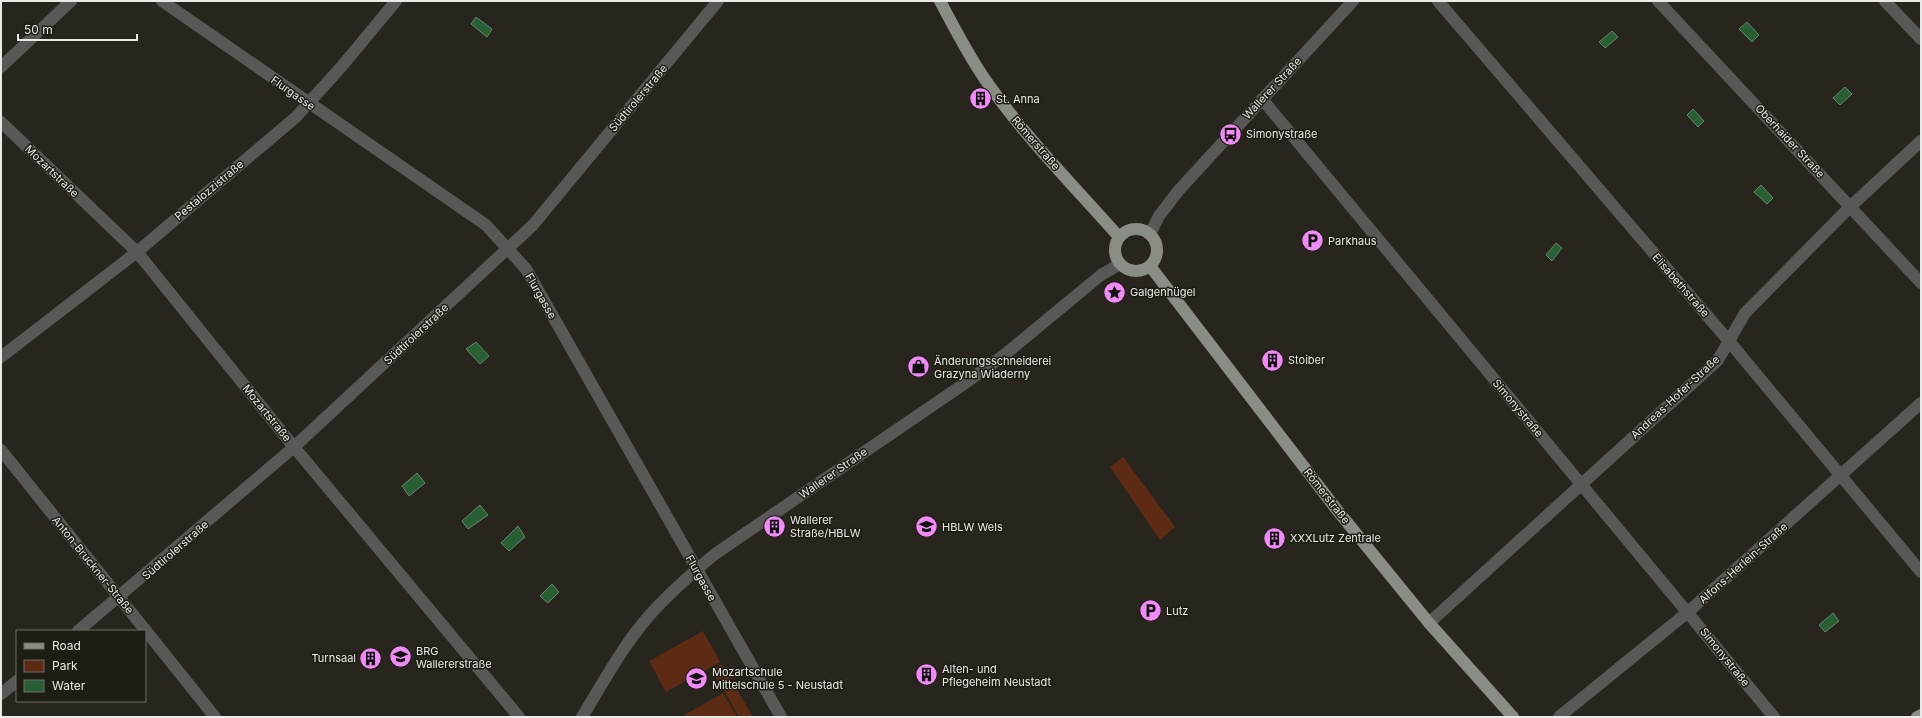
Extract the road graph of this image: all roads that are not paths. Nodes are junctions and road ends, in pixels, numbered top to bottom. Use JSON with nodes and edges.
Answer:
{"nodes":[{"id":1,"x":71,"y":1,"type":"edge"},
{"id":2,"x":162,"y":1,"type":"edge"},
{"id":3,"x":396,"y":1,"type":"edge"},
{"id":4,"x":718,"y":1,"type":"edge"},
{"id":5,"x":940,"y":1,"type":"edge"},
{"id":6,"x":1353,"y":1,"type":"edge"},
{"id":7,"x":1438,"y":1,"type":"edge"},
{"id":8,"x":1658,"y":1,"type":"edge"},
{"id":9,"x":1885,"y":1,"type":"edge"},
{"id":10,"x":1921,"y":39,"type":"edge"},
{"id":11,"x":1,"y":67,"type":"edge"},
{"id":12,"x":1262,"y":99,"type":"junction"},
{"id":13,"x":309,"y":103,"type":"junction"},
{"id":14,"x":1,"y":122,"type":"edge"},
{"id":15,"x":1921,"y":140,"type":"edge"},
{"id":16,"x":1851,"y":206,"type":"junction"},
{"id":17,"x":1150,"y":234,"type":"junction"},
{"id":18,"x":1119,"y":237,"type":"junction"},
{"id":19,"x":508,"y":248,"type":"junction"},
{"id":20,"x":136,"y":252,"type":"junction"},
{"id":21,"x":1120,"y":264,"type":"junction"},
{"id":22,"x":1150,"y":266,"type":"junction"},
{"id":23,"x":1921,"y":283,"type":"edge"},
{"id":24,"x":1728,"y":340,"type":"junction"},
{"id":25,"x":1,"y":357,"type":"edge"},
{"id":26,"x":1921,"y":403,"type":"edge"},
{"id":27,"x":294,"y":448,"type":"junction"},
{"id":28,"x":1,"y":450,"type":"edge"},
{"id":29,"x":1840,"y":476,"type":"junction"},
{"id":30,"x":1581,"y":483,"type":"junction"},
{"id":31,"x":697,"y":570,"type":"junction"},
{"id":32,"x":1921,"y":572,"type":"edge"},
{"id":33,"x":120,"y":597,"type":"junction"},
{"id":34,"x":1688,"y":612,"type":"junction"},
{"id":35,"x":1429,"y":623,"type":"junction"},
{"id":36,"x":79,"y":630,"type":"edge"},
{"id":37,"x":16,"y":682,"type":"edge"},
{"id":38,"x":1,"y":694,"type":"edge"},
{"id":39,"x":1921,"y":715,"type":"edge"},
{"id":40,"x":215,"y":717,"type":"edge"},
{"id":41,"x":519,"y":717,"type":"edge"},
{"id":42,"x":582,"y":717,"type":"edge"},
{"id":43,"x":781,"y":717,"type":"edge"},
{"id":44,"x":1513,"y":717,"type":"edge"},
{"id":45,"x":1559,"y":717,"type":"edge"},
{"id":46,"x":1774,"y":717,"type":"edge"},
{"id":47,"x":1917,"y":717,"type":"edge"}],
"edges":[{"from":1,"to":11,"type":"street"},
{"from":2,"to":13,"type":"street","name":"Flurgasse"},
{"from":3,"to":13,"type":"street","name":"Pestalozzistraße"},
{"from":4,"to":19,"type":"street","name":"Südtirolerstraße"},
{"from":5,"to":18,"type":"main road","name":"Römerstraße"},
{"from":6,"to":12,"type":"street","name":"Wallerer Straße"},
{"from":7,"to":24,"type":"street","name":"Elisabethstraße"},
{"from":8,"to":16,"type":"street","name":"Oberhaider Straße"},
{"from":9,"to":10,"type":"street"},
{"from":12,"to":17,"type":"street","name":"Wallerer Straße"},
{"from":12,"to":30,"type":"street","name":"Simonystraße"},
{"from":13,"to":19,"type":"street","name":"Flurgasse"},
{"from":13,"to":20,"type":"street","name":"Pestalozzistraße"},
{"from":14,"to":20,"type":"street","name":"Mozartstraße"},
{"from":15,"to":16,"type":"street","name":"Andreas-Hofer-Straße"},
{"from":16,"to":23,"type":"street","name":"Oberhaider Straße"},
{"from":16,"to":24,"type":"street","name":"Andreas-Hofer-Straße"},
{"from":17,"to":18,"type":"main road"},
{"from":17,"to":22,"type":"main road"},
{"from":18,"to":21,"type":"main road"},
{"from":19,"to":27,"type":"street","name":"Südtirolerstraße"},
{"from":19,"to":31,"type":"street","name":"Flurgasse"},
{"from":20,"to":25,"type":"street","name":"Pestalozzistraße"},
{"from":20,"to":27,"type":"street","name":"Mozartstraße"},
{"from":21,"to":22,"type":"main road"},
{"from":21,"to":31,"type":"street","name":"Wallerer Straße"},
{"from":22,"to":35,"type":"main road","name":"Römerstraße"},
{"from":24,"to":29,"type":"street","name":"Elisabethstraße"},
{"from":24,"to":30,"type":"street","name":"Andreas-Hofer-Straße"},
{"from":26,"to":29,"type":"street","name":"Alfons-Herlein-Straße"},
{"from":27,"to":33,"type":"street","name":"Südtirolerstraße"},
{"from":27,"to":41,"type":"street","name":"Mozartstraße"},
{"from":28,"to":33,"type":"street","name":"Anton-Bruckner-Straße"},
{"from":29,"to":32,"type":"street","name":"Elisabethstraße"},
{"from":29,"to":34,"type":"street","name":"Alfons-Herlein-Straße"},
{"from":30,"to":34,"type":"street","name":"Simonystraße"},
{"from":30,"to":35,"type":"street","name":"Andreas-Hofer-Straße"},
{"from":31,"to":42,"type":"street","name":"Wallerer Straße"},
{"from":31,"to":43,"type":"street","name":"Flurgasse"},
{"from":33,"to":36,"type":"street","name":"Südtirolerstraße"},
{"from":33,"to":40,"type":"street","name":"Anton-Bruckner-Straße"},
{"from":34,"to":45,"type":"street","name":"Alfons-Herlein-Straße"},
{"from":34,"to":46,"type":"street","name":"Simonystraße"},
{"from":35,"to":44,"type":"main road","name":"Römerstraße"},
{"from":37,"to":38,"type":"street"},
{"from":39,"to":47,"type":"main road"}]}
